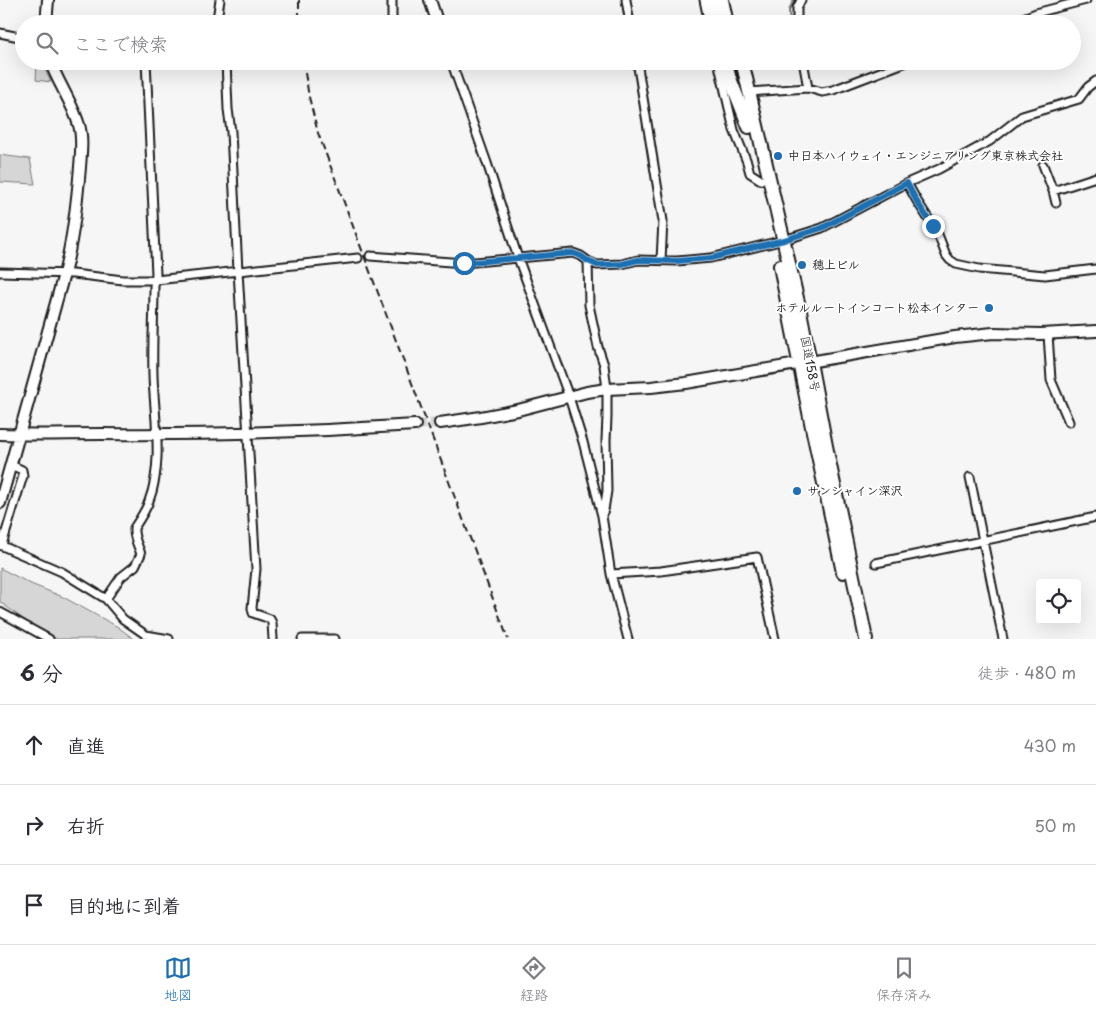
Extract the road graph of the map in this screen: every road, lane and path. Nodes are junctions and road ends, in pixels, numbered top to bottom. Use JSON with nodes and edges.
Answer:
{"nodes":[{"id":1,"x":48,"y":0,"type":"edge"},
{"id":2,"x":220,"y":0,"type":"edge"},
{"id":3,"x":392,"y":0,"type":"edge"},
{"id":4,"x":430,"y":0,"type":"edge"},
{"id":5,"x":626,"y":0,"type":"edge"},
{"id":6,"x":704,"y":0,"type":"edge"},
{"id":7,"x":711,"y":0,"type":"edge"},
{"id":8,"x":722,"y":0,"type":"edge"},
{"id":9,"x":730,"y":0,"type":"edge"},
{"id":10,"x":801,"y":0,"type":"edge"},
{"id":11,"x":1086,"y":0,"type":"edge"},
{"id":12,"x":47,"y":15,"type":"edge"},
{"id":13,"x":218,"y":15,"type":"edge"},
{"id":14,"x":392,"y":15,"type":"edge"},
{"id":15,"x":435,"y":15,"type":"edge"},
{"id":16,"x":628,"y":15,"type":"edge"},
{"id":17,"x":707,"y":15,"type":"edge"},
{"id":18,"x":715,"y":15,"type":"edge"},
{"id":19,"x":725,"y":15,"type":"edge"},
{"id":20,"x":733,"y":15,"type":"edge"},
{"id":21,"x":797,"y":15,"type":"edge"},
{"id":22,"x":1031,"y":15,"type":"edge"},
{"id":23,"x":0,"y":32,"type":"edge"},
{"id":24,"x":15,"y":36,"type":"edge"},
{"id":25,"x":54,"y":70,"type":"edge"},
{"id":26,"x":146,"y":70,"type":"edge"},
{"id":27,"x":226,"y":70,"type":"edge"},
{"id":28,"x":454,"y":70,"type":"edge"},
{"id":29,"x":638,"y":70,"type":"edge"},
{"id":30,"x":720,"y":70,"type":"edge"},
{"id":31,"x":728,"y":70,"type":"edge"},
{"id":32,"x":737,"y":70,"type":"edge"},
{"id":33,"x":744,"y":70,"type":"edge"},
{"id":34,"x":805,"y":70,"type":"edge"},
{"id":35,"x":885,"y":70,"type":"edge"},
{"id":36,"x":1096,"y":80,"type":"edge"},
{"id":37,"x":808,"y":88,"type":"junction"},
{"id":38,"x":749,"y":92,"type":"junction"},
{"id":39,"x":749,"y":127,"type":"junction"},
{"id":40,"x":1043,"y":165,"type":"dead end"},
{"id":41,"x":1096,"y":176,"type":"edge"},
{"id":42,"x":761,"y":180,"type":"junction"},
{"id":43,"x":907,"y":183,"type":"junction"},
{"id":44,"x":1053,"y":191,"type":"junction"},
{"id":45,"x":1056,"y":203,"type":"dead end"},
{"id":46,"x":780,"y":241,"type":"junction"},
{"id":47,"x":370,"y":256,"type":"dead end"},
{"id":48,"x":358,"y":258,"type":"dead end"},
{"id":49,"x":518,"y":258,"type":"junction"},
{"id":50,"x":661,"y":260,"type":"junction"},
{"id":51,"x":588,"y":261,"type":"junction"},
{"id":52,"x":1096,"y":269,"type":"edge"},
{"id":53,"x":238,"y":271,"type":"junction"},
{"id":54,"x":0,"y":272,"type":"edge"},
{"id":55,"x":64,"y":274,"type":"junction"},
{"id":56,"x":156,"y":280,"type":"junction"},
{"id":57,"x":1096,"y":331,"type":"edge"},
{"id":58,"x":1048,"y":334,"type":"junction"},
{"id":59,"x":805,"y":362,"type":"junction"},
{"id":60,"x":606,"y":389,"type":"junction"},
{"id":61,"x":569,"y":397,"type":"junction"},
{"id":62,"x":1069,"y":422,"type":"dead end"},
{"id":63,"x":440,"y":423,"type":"tunnel mouth"},
{"id":64,"x":415,"y":426,"type":"tunnel mouth"},
{"id":65,"x":248,"y":433,"type":"junction"},
{"id":66,"x":0,"y":434,"type":"edge"},
{"id":67,"x":20,"y":434,"type":"junction"},
{"id":68,"x":157,"y":435,"type":"junction"},
{"id":69,"x":11,"y":465,"type":"junction"},
{"id":70,"x":970,"y":477,"type":"dead end"},
{"id":71,"x":3,"y":481,"type":"edge"},
{"id":72,"x":0,"y":503,"type":"edge"},
{"id":73,"x":602,"y":516,"type":"junction"},
{"id":74,"x":1096,"y":517,"type":"edge"},
{"id":75,"x":983,"y":542,"type":"junction"},
{"id":76,"x":1,"y":545,"type":"edge"},
{"id":77,"x":876,"y":563,"type":"dead end"},
{"id":78,"x":611,"y":574,"type":"junction"},
{"id":79,"x":106,"y":599,"type":"junction"},
{"id":80,"x":0,"y":612,"type":"edge"},
{"id":81,"x":49,"y":639,"type":"edge"},
{"id":82,"x":169,"y":639,"type":"edge"},
{"id":83,"x":273,"y":639,"type":"edge"},
{"id":84,"x":302,"y":639,"type":"edge"},
{"id":85,"x":335,"y":639,"type":"edge"},
{"id":86,"x":628,"y":639,"type":"edge"},
{"id":87,"x":775,"y":639,"type":"edge"},
{"id":88,"x":857,"y":639,"type":"edge"},
{"id":89,"x":866,"y":639,"type":"edge"},
{"id":90,"x":1004,"y":639,"type":"edge"}],
"edges":[{"from":1,"to":12,"type":"street"},
{"from":2,"to":13,"type":"street"},
{"from":3,"to":14,"type":"street"},
{"from":4,"to":15,"type":"street"},
{"from":5,"to":16,"type":"street"},
{"from":6,"to":17,"type":"street"},
{"from":7,"to":18,"type":"highway"},
{"from":8,"to":19,"type":"highway"},
{"from":9,"to":20,"type":"highway"},
{"from":10,"to":21,"type":"street"},
{"from":11,"to":22,"type":"street"},
{"from":23,"to":24,"type":"street"},
{"from":25,"to":55,"type":"street"},
{"from":26,"to":56,"type":"street"},
{"from":27,"to":53,"type":"street"},
{"from":28,"to":49,"type":"street"},
{"from":29,"to":50,"type":"street"},
{"from":30,"to":42,"type":"street"},
{"from":31,"to":39,"type":"highway"},
{"from":32,"to":39,"type":"highway","name":"国道158号"},
{"from":33,"to":38,"type":"highway","name":"国道158号"},
{"from":34,"to":37,"type":"street"},
{"from":35,"to":37,"type":"street"},
{"from":36,"to":43,"type":"street"},
{"from":37,"to":38,"type":"street"},
{"from":38,"to":46,"type":"highway","name":"国道158号"},
{"from":39,"to":42,"type":"highway","name":"国道158号"},
{"from":40,"to":44,"type":"street"},
{"from":41,"to":44,"type":"street"},
{"from":42,"to":46,"type":"highway","name":"国道158号"},
{"from":43,"to":46,"type":"street"},
{"from":43,"to":52,"type":"street"},
{"from":44,"to":45,"type":"street"},
{"from":46,"to":50,"type":"street"},
{"from":46,"to":59,"type":"highway","name":"国道158号"},
{"from":47,"to":49,"type":"street"},
{"from":48,"to":53,"type":"street"},
{"from":49,"to":51,"type":"street"},
{"from":49,"to":61,"type":"street"},
{"from":50,"to":51,"type":"street"},
{"from":51,"to":60,"type":"street"},
{"from":53,"to":56,"type":"street"},
{"from":53,"to":65,"type":"street"},
{"from":54,"to":55,"type":"street"},
{"from":55,"to":56,"type":"street"},
{"from":55,"to":67,"type":"street"},
{"from":56,"to":68,"type":"street"},
{"from":57,"to":58,"type":"street"},
{"from":58,"to":59,"type":"street"},
{"from":58,"to":62,"type":"street"},
{"from":59,"to":60,"type":"street"},
{"from":59,"to":88,"type":"highway","name":"国道158号"},
{"from":59,"to":89,"type":"highway","name":"国道158号"},
{"from":60,"to":61,"type":"street"},
{"from":60,"to":73,"type":"street"},
{"from":61,"to":63,"type":"street"},
{"from":61,"to":73,"type":"street"},
{"from":64,"to":65,"type":"street"},
{"from":65,"to":68,"type":"street"},
{"from":65,"to":83,"type":"street"},
{"from":66,"to":67,"type":"street"},
{"from":67,"to":68,"type":"street"},
{"from":67,"to":69,"type":"street"},
{"from":68,"to":79,"type":"street"},
{"from":69,"to":71,"type":"street"},
{"from":69,"to":76,"type":"street"},
{"from":70,"to":75,"type":"street"},
{"from":71,"to":72,"type":"street"},
{"from":73,"to":78,"type":"street"},
{"from":74,"to":75,"type":"street"},
{"from":75,"to":77,"type":"street"},
{"from":75,"to":90,"type":"street"},
{"from":76,"to":79,"type":"street"},
{"from":78,"to":86,"type":"street"},
{"from":78,"to":87,"type":"street"},
{"from":79,"to":82,"type":"street"},
{"from":80,"to":81,"type":"street"},
{"from":84,"to":85,"type":"street"}]}
